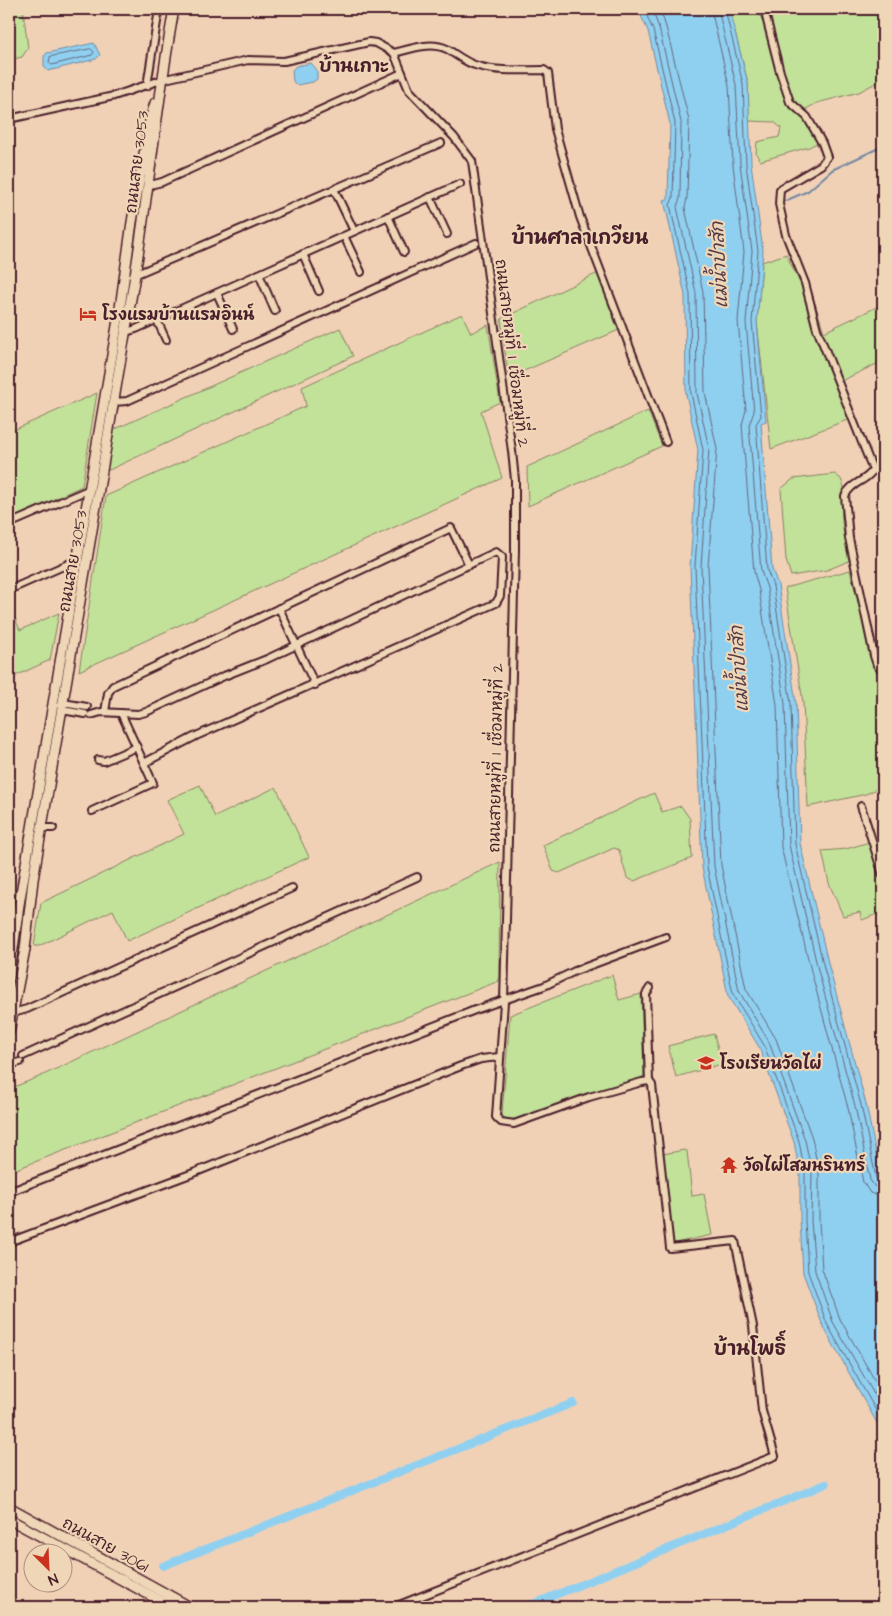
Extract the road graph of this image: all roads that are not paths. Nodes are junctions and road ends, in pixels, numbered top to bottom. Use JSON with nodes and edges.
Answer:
{"nodes":[{"id":1,"x":159,"y":9,"type":"edge"},
{"id":2,"x":174,"y":9,"type":"edge"},
{"id":3,"x":764,"y":9,"type":"edge"},
{"id":4,"x":394,"y":54,"type":"junction"},
{"id":5,"x":402,"y":73,"type":"junction"},
{"id":6,"x":161,"y":80,"type":"junction"},
{"id":7,"x":147,"y":86,"type":"junction"},
{"id":8,"x":159,"y":94,"type":"junction"},
{"id":9,"x":9,"y":119,"type":"edge"},
{"id":10,"x":441,"y":143,"type":"dead end"},
{"id":11,"x":460,"y":184,"type":"dead end"},
{"id":12,"x":150,"y":185,"type":"junction"},
{"id":13,"x":334,"y":189,"type":"junction"},
{"id":14,"x":430,"y":197,"type":"junction"},
{"id":15,"x":388,"y":216,"type":"junction"},
{"id":16,"x":354,"y":231,"type":"junction"},
{"id":17,"x":447,"y":234,"type":"dead end"},
{"id":18,"x":344,"y":236,"type":"junction"},
{"id":19,"x":476,"y":243,"type":"dead end"},
{"id":20,"x":404,"y":252,"type":"dead end"},
{"id":21,"x":303,"y":254,"type":"junction"},
{"id":22,"x":361,"y":272,"type":"dead end"},
{"id":23,"x":259,"y":274,"type":"junction"},
{"id":24,"x":135,"y":275,"type":"junction"},
{"id":25,"x":123,"y":278,"type":"junction"},
{"id":26,"x":319,"y":291,"type":"dead end"},
{"id":27,"x":217,"y":293,"type":"junction"},
{"id":28,"x":275,"y":311,"type":"dead end"},
{"id":29,"x":157,"y":320,"type":"junction"},
{"id":30,"x":233,"y":329,"type":"dead end"},
{"id":31,"x":126,"y":332,"type":"junction"},
{"id":32,"x":166,"y":340,"type":"dead end"},
{"id":33,"x":114,"y":402,"type":"junction"},
{"id":34,"x":666,"y":442,"type":"dead end"},
{"id":35,"x":90,"y":489,"type":"junction"},
{"id":36,"x":9,"y":524,"type":"edge"},
{"id":37,"x":78,"y":560,"type":"junction"},
{"id":38,"x":468,"y":565,"type":"junction"},
{"id":39,"x":9,"y":590,"type":"edge"},
{"id":40,"x":279,"y":608,"type":"junction"},
{"id":41,"x":297,"y":645,"type":"junction"},
{"id":42,"x":883,"y":672,"type":"edge"},
{"id":43,"x":315,"y":685,"type":"junction"},
{"id":44,"x":62,"y":706,"type":"junction"},
{"id":45,"x":103,"y":712,"type":"junction"},
{"id":46,"x":121,"y":713,"type":"junction"},
{"id":47,"x":137,"y":746,"type":"junction"},
{"id":48,"x":98,"y":760,"type":"dead end"},
{"id":49,"x":144,"y":763,"type":"junction"},
{"id":50,"x":861,"y":806,"type":"dead end"},
{"id":51,"x":92,"y":811,"type":"dead end"},
{"id":52,"x":42,"y":828,"type":"junction"},
{"id":53,"x":53,"y":828,"type":"dead end"},
{"id":54,"x":883,"y":875,"type":"edge"},
{"id":55,"x":417,"y":877,"type":"dead end"},
{"id":56,"x":292,"y":888,"type":"dead end"},
{"id":57,"x":17,"y":917,"type":"junction"},
{"id":58,"x":29,"y":918,"type":"junction"},
{"id":59,"x":666,"y":936,"type":"dead end"},
{"id":60,"x":9,"y":978,"type":"edge"},
{"id":61,"x":650,"y":988,"type":"dead end"},
{"id":62,"x":504,"y":1002,"type":"junction"},
{"id":63,"x":12,"y":1013,"type":"junction"},
{"id":64,"x":9,"y":1032,"type":"edge"},
{"id":65,"x":499,"y":1057,"type":"junction"},
{"id":66,"x":23,"y":1058,"type":"junction"},
{"id":67,"x":9,"y":1060,"type":"edge"},
{"id":68,"x":9,"y":1065,"type":"edge"},
{"id":69,"x":649,"y":1081,"type":"junction"},
{"id":70,"x":9,"y":1192,"type":"edge"},
{"id":71,"x":9,"y":1242,"type":"edge"},
{"id":72,"x":9,"y":1507,"type":"edge"},
{"id":73,"x":9,"y":1519,"type":"edge"},
{"id":74,"x":172,"y":1607,"type":"edge"},
{"id":75,"x":190,"y":1607,"type":"edge"},
{"id":76,"x":394,"y":1607,"type":"edge"}],
"edges":[{"from":1,"to":7,"type":"street"},
{"from":2,"to":6,"type":"main road","name":"ถนนสาย 3053"},
{"from":3,"to":42,"type":"street"},
{"from":4,"to":5,"type":"street","name":"ถนนสายหมู่ที่ 1 เชื่อมหมู่ที่ 2"},
{"from":4,"to":6,"type":"street"},
{"from":4,"to":34,"type":"street"},
{"from":5,"to":12,"type":"street"},
{"from":5,"to":62,"type":"street","name":"ถนนสายหมู่ที่ 1 เชื่อมหมู่ที่ 2"},
{"from":6,"to":7,"type":"street"},
{"from":6,"to":8,"type":"main road","name":"ถนนสาย 3053"},
{"from":7,"to":9,"type":"street"},
{"from":8,"to":12,"type":"main road","name":"ถนนสาย 3053"},
{"from":8,"to":25,"type":"main road","name":"ถนนสาย 3053"},
{"from":10,"to":13,"type":"street"},
{"from":11,"to":14,"type":"street"},
{"from":12,"to":24,"type":"main road","name":"ถนนสาย 3053"},
{"from":13,"to":16,"type":"street"},
{"from":13,"to":24,"type":"street"},
{"from":14,"to":15,"type":"street"},
{"from":14,"to":17,"type":"street"},
{"from":15,"to":16,"type":"street"},
{"from":15,"to":20,"type":"street"},
{"from":16,"to":18,"type":"street"},
{"from":18,"to":21,"type":"street"},
{"from":18,"to":22,"type":"street"},
{"from":19,"to":33,"type":"street"},
{"from":21,"to":23,"type":"street"},
{"from":21,"to":26,"type":"street"},
{"from":23,"to":27,"type":"street"},
{"from":23,"to":28,"type":"street"},
{"from":24,"to":25,"type":"street"},
{"from":24,"to":31,"type":"main road","name":"ถนนสาย 3053"},
{"from":25,"to":35,"type":"main road","name":"ถนนสาย 3053"},
{"from":27,"to":29,"type":"street"},
{"from":27,"to":30,"type":"street"},
{"from":29,"to":31,"type":"street"},
{"from":29,"to":32,"type":"street"},
{"from":31,"to":33,"type":"main road","name":"ถนนสาย 3053"},
{"from":33,"to":44,"type":"main road","name":"ถนนสาย 3053"},
{"from":35,"to":36,"type":"street"},
{"from":35,"to":37,"type":"main road","name":"ถนนสาย 3053"},
{"from":37,"to":39,"type":"street"},
{"from":37,"to":57,"type":"main road","name":"ถนนสาย 3053"},
{"from":38,"to":40,"type":"street"},
{"from":38,"to":41,"type":"street"},
{"from":38,"to":43,"type":"street"},
{"from":40,"to":41,"type":"street"},
{"from":40,"to":45,"type":"street"},
{"from":41,"to":43,"type":"street"},
{"from":41,"to":46,"type":"street"},
{"from":43,"to":49,"type":"street"},
{"from":44,"to":45,"type":"street"},
{"from":44,"to":52,"type":"main road","name":"ถนนสาย 3053"},
{"from":45,"to":46,"type":"street"},
{"from":46,"to":47,"type":"street"},
{"from":47,"to":48,"type":"street"},
{"from":47,"to":49,"type":"street"},
{"from":49,"to":51,"type":"street"},
{"from":50,"to":54,"type":"street"},
{"from":52,"to":53,"type":"street"},
{"from":52,"to":58,"type":"main road","name":"ถนนสาย 3053"},
{"from":55,"to":66,"type":"street"},
{"from":56,"to":63,"type":"street"},
{"from":57,"to":58,"type":"main road"},
{"from":57,"to":60,"type":"main road","name":"ถนนสาย 3053"},
{"from":58,"to":63,"type":"main road","name":"ถนนสาย 3053"},
{"from":59,"to":62,"type":"street"},
{"from":61,"to":69,"type":"street"},
{"from":62,"to":65,"type":"street","name":"ถนนสายหมู่ที่ 1 เชื่อมหมู่ที่ 2"},
{"from":62,"to":70,"type":"street"},
{"from":63,"to":64,"type":"main road","name":"ถนนสาย 3053"},
{"from":65,"to":69,"type":"street","name":"ถนนสายหมู่ที่ 1 เชื่อมหมู่ที่ 2"},
{"from":65,"to":71,"type":"street"},
{"from":66,"to":67,"type":"street"},
{"from":66,"to":68,"type":"street"},
{"from":69,"to":76,"type":"street"},
{"from":72,"to":75,"type":"main road","name":"ถนนสาย 3061"},
{"from":73,"to":74,"type":"main road","name":"ถนนสาย 3061"}]}
